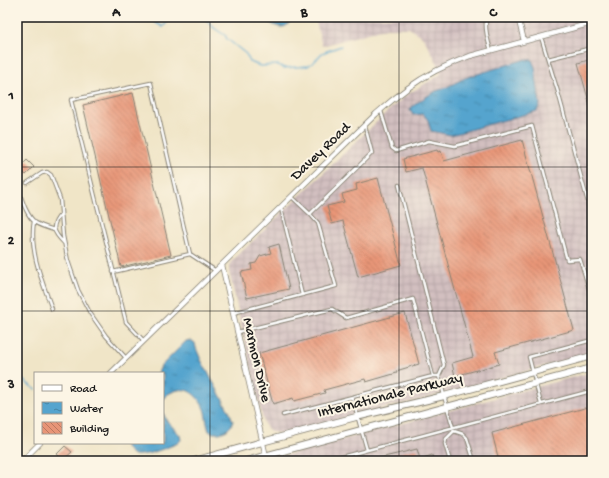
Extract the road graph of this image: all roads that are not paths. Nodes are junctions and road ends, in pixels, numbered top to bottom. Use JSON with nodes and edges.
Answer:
{"nodes":[{"id":1,"x":486,"y":17,"type":"edge"},
{"id":2,"x":518,"y":17,"type":"edge"},
{"id":3,"x":592,"y":23,"type":"edge"},
{"id":4,"x":541,"y":37,"type":"junction"},
{"id":5,"x":524,"y":41,"type":"junction"},
{"id":6,"x":592,"y":48,"type":"edge"},
{"id":7,"x":491,"y":50,"type":"junction"},
{"id":8,"x":548,"y":59,"type":"junction"},
{"id":9,"x":381,"y":110,"type":"junction"},
{"id":10,"x":365,"y":125,"type":"junction"},
{"id":11,"x":27,"y":183,"type":"dead end"},
{"id":12,"x":17,"y":185,"type":"edge"},
{"id":13,"x":399,"y":185,"type":"dead end"},
{"id":14,"x":292,"y":197,"type":"junction"},
{"id":15,"x":281,"y":208,"type":"junction"},
{"id":16,"x":61,"y":214,"type":"junction"},
{"id":17,"x":310,"y":214,"type":"junction"},
{"id":18,"x":592,"y":217,"type":"edge"},
{"id":19,"x":34,"y":221,"type":"junction"},
{"id":20,"x":54,"y":230,"type":"junction"},
{"id":21,"x":65,"y":243,"type":"junction"},
{"id":22,"x":190,"y":254,"type":"junction"},
{"id":23,"x":222,"y":265,"type":"junction"},
{"id":24,"x":216,"y":271,"type":"junction"},
{"id":25,"x":113,"y":272,"type":"junction"},
{"id":26,"x":302,"y":295,"type":"junction"},
{"id":27,"x":592,"y":298,"type":"edge"},
{"id":28,"x":52,"y":309,"type":"dead end"},
{"id":29,"x":233,"y":314,"type":"junction"},
{"id":30,"x":237,"y":332,"type":"junction"},
{"id":31,"x":592,"y":340,"type":"edge"},
{"id":32,"x":144,"y":341,"type":"junction"},
{"id":33,"x":592,"y":356,"type":"edge"},
{"id":34,"x":127,"y":358,"type":"junction"},
{"id":35,"x":592,"y":368,"type":"edge"},
{"id":36,"x":113,"y":372,"type":"edge"},
{"id":37,"x":533,"y":372,"type":"junction"},
{"id":38,"x":434,"y":376,"type":"junction"},
{"id":39,"x":439,"y":376,"type":"junction"},
{"id":40,"x":536,"y":383,"type":"junction"},
{"id":41,"x":587,"y":392,"type":"dead end"},
{"id":42,"x":444,"y":396,"type":"junction"},
{"id":43,"x":352,"y":397,"type":"junction"},
{"id":44,"x":541,"y":404,"type":"junction"},
{"id":45,"x":447,"y":407,"type":"junction"},
{"id":46,"x":283,"y":415,"type":"dead end"},
{"id":47,"x":358,"y":417,"type":"junction"},
{"id":48,"x":453,"y":427,"type":"junction"},
{"id":49,"x":362,"y":430,"type":"junction"},
{"id":50,"x":454,"y":431,"type":"junction"},
{"id":51,"x":262,"y":442,"type":"junction"},
{"id":52,"x":39,"y":444,"type":"edge"},
{"id":53,"x":367,"y":450,"type":"junction"},
{"id":54,"x":266,"y":458,"type":"edge"},
{"id":55,"x":22,"y":461,"type":"edge"},
{"id":56,"x":194,"y":461,"type":"edge"},
{"id":57,"x":246,"y":461,"type":"edge"},
{"id":58,"x":326,"y":461,"type":"edge"},
{"id":59,"x":450,"y":461,"type":"edge"},
{"id":60,"x":474,"y":461,"type":"edge"}],
"edges":[{"from":1,"to":7,"type":"lane"},
{"from":2,"to":5,"type":"street"},
{"from":3,"to":4,"type":"street","name":"Davey Road"},
{"from":4,"to":5,"type":"street","name":"Davey Road"},
{"from":4,"to":8,"type":"lane"},
{"from":5,"to":7,"type":"street","name":"Davey Road"},
{"from":6,"to":8,"type":"lane"},
{"from":7,"to":9,"type":"street","name":"Davey Road"},
{"from":8,"to":18,"type":"lane"},
{"from":9,"to":10,"type":"street","name":"Davey Road"},
{"from":9,"to":27,"type":"lane"},
{"from":10,"to":14,"type":"street","name":"Davey Road"},
{"from":10,"to":17,"type":"lane"},
{"from":11,"to":16,"type":"lane"},
{"from":12,"to":19,"type":"lane"},
{"from":13,"to":39,"type":"lane"},
{"from":14,"to":15,"type":"street","name":"Davey Road"},
{"from":14,"to":17,"type":"lane"},
{"from":15,"to":23,"type":"street","name":"Davey Road"},
{"from":15,"to":26,"type":"lane"},
{"from":16,"to":20,"type":"lane"},
{"from":16,"to":21,"type":"lane"},
{"from":17,"to":26,"type":"lane"},
{"from":19,"to":20,"type":"lane"},
{"from":19,"to":28,"type":"lane"},
{"from":20,"to":21,"type":"lane"},
{"from":21,"to":34,"type":"lane"},
{"from":22,"to":24,"type":"lane"},
{"from":22,"to":25,"type":"lane"},
{"from":22,"to":25,"type":"lane"},
{"from":23,"to":24,"type":"street","name":"Davey Road"},
{"from":23,"to":29,"type":"street","name":"Marmon Drive"},
{"from":24,"to":32,"type":"street","name":"Davey Road"},
{"from":25,"to":32,"type":"lane"},
{"from":26,"to":29,"type":"lane"},
{"from":29,"to":30,"type":"street","name":"Marmon Drive"},
{"from":30,"to":38,"type":"lane"},
{"from":30,"to":51,"type":"street","name":"Marmon Drive"},
{"from":31,"to":37,"type":"lane"},
{"from":32,"to":34,"type":"street","name":"Davey Road"},
{"from":33,"to":37,"type":"street","name":"Internationale Parkway"},
{"from":34,"to":36,"type":"street","name":"Davey Road"},
{"from":35,"to":40,"type":"street","name":"Internationale Parkway"},
{"from":37,"to":40,"type":"lane"},
{"from":37,"to":42,"type":"street","name":"Internationale Parkway"},
{"from":38,"to":39,"type":"lane"},
{"from":38,"to":43,"type":"lane"},
{"from":39,"to":42,"type":"lane"},
{"from":40,"to":44,"type":"lane"},
{"from":40,"to":45,"type":"street","name":"Internationale Parkway"},
{"from":41,"to":44,"type":"lane"},
{"from":42,"to":45,"type":"lane"},
{"from":42,"to":47,"type":"street","name":"Internationale Parkway"},
{"from":43,"to":46,"type":"lane"},
{"from":43,"to":47,"type":"lane"},
{"from":44,"to":48,"type":"lane"},
{"from":45,"to":48,"type":"lane"},
{"from":45,"to":49,"type":"street","name":"Internationale Parkway"},
{"from":47,"to":49,"type":"lane"},
{"from":47,"to":51,"type":"street","name":"Internationale Parkway"},
{"from":48,"to":50,"type":"lane"},
{"from":48,"to":53,"type":"lane"},
{"from":49,"to":53,"type":"lane"},
{"from":49,"to":54,"type":"street","name":"Internationale Parkway"},
{"from":50,"to":59,"type":"lane"},
{"from":50,"to":60,"type":"lane"},
{"from":51,"to":54,"type":"street","name":"Marmon Drive"},
{"from":51,"to":56,"type":"street","name":"Internationale Parkway"},
{"from":52,"to":55,"type":"street"},
{"from":53,"to":58,"type":"lane"},
{"from":54,"to":57,"type":"street","name":"Internationale Parkway"}]}
